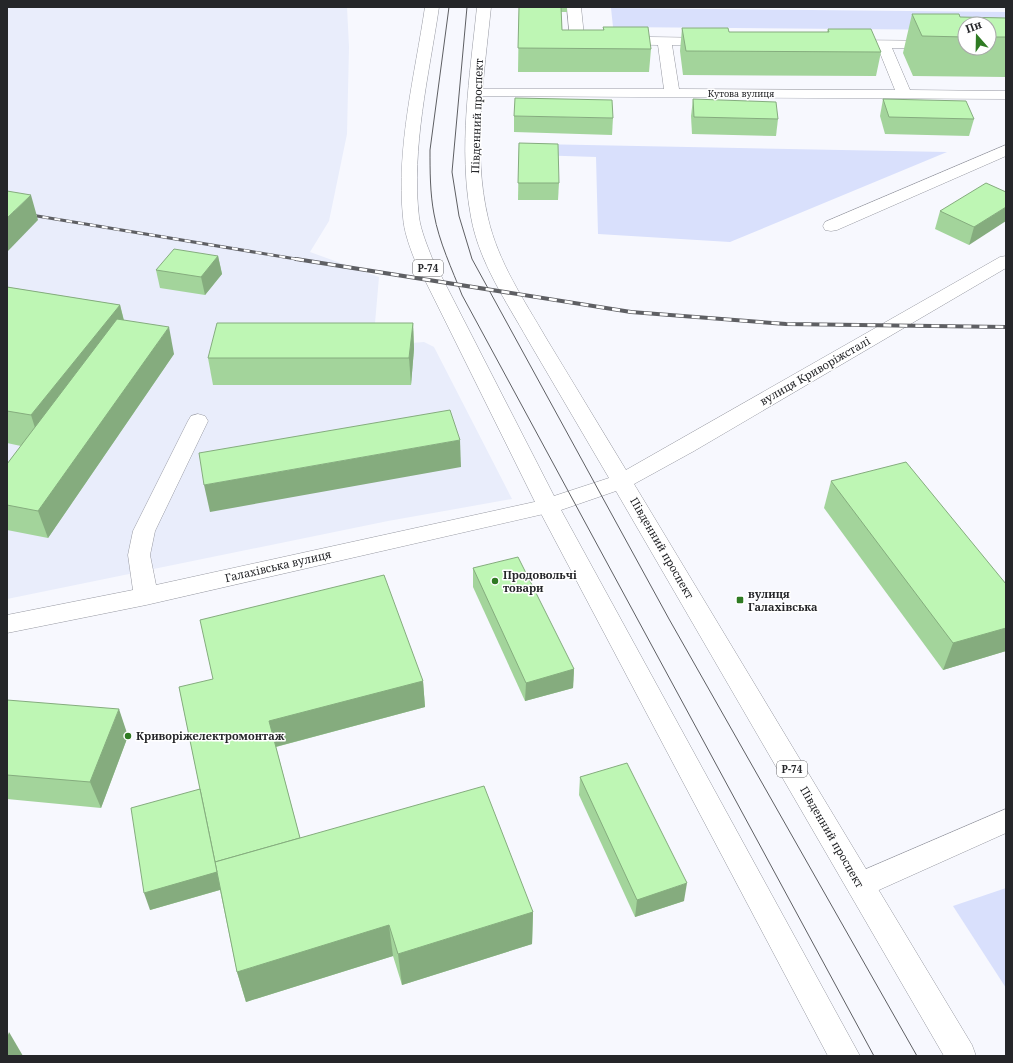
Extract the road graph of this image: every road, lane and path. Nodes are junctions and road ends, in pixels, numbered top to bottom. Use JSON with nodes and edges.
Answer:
{"nodes":[{"id":1,"x":432,"y":7,"type":"edge"},
{"id":2,"x":484,"y":7,"type":"edge"},
{"id":3,"x":574,"y":7,"type":"edge"},
{"id":4,"x":664,"y":41,"type":"junction"},
{"id":5,"x":727,"y":42,"type":"edge"},
{"id":6,"x":836,"y":43,"type":"edge"},
{"id":7,"x":883,"y":44,"type":"junction"},
{"id":8,"x":957,"y":45,"type":"edge"},
{"id":9,"x":476,"y":93,"type":"junction"},
{"id":10,"x":672,"y":94,"type":"junction"},
{"id":11,"x":904,"y":94,"type":"junction"},
{"id":12,"x":1006,"y":95,"type":"edge"},
{"id":13,"x":1006,"y":150,"type":"edge"},
{"id":14,"x":831,"y":226,"type":"dead end"},
{"id":15,"x":1006,"y":260,"type":"edge"},
{"id":16,"x":198,"y":422,"type":"dead end"},
{"id":17,"x":623,"y":481,"type":"junction"},
{"id":18,"x":548,"y":506,"type":"junction"},
{"id":19,"x":146,"y":596,"type":"junction"},
{"id":20,"x":7,"y":624,"type":"edge"},
{"id":21,"x":1006,"y":821,"type":"edge"},
{"id":22,"x":860,"y":885,"type":"junction"},
{"id":23,"x":845,"y":1056,"type":"edge"},
{"id":24,"x":961,"y":1056,"type":"edge"}],
"edges":[{"from":1,"to":18,"type":"main road","number":"Р-74"},
{"from":2,"to":9,"type":"main road","name":"Південний проспект","number":"Р-74"},
{"from":3,"to":4,"type":"main road"},
{"from":4,"to":5,"type":"main road"},
{"from":4,"to":10,"type":"main road"},
{"from":6,"to":7,"type":"main road"},
{"from":7,"to":8,"type":"main road"},
{"from":7,"to":11,"type":"main road"},
{"from":9,"to":10,"type":"main road","name":"Кутова вулиця"},
{"from":9,"to":17,"type":"main road","name":"Південний проспект","number":"Р-74"},
{"from":10,"to":11,"type":"main road","name":"Кутова вулиця"},
{"from":11,"to":12,"type":"main road","name":"Кутова вулиця"},
{"from":13,"to":14,"type":"main road"},
{"from":15,"to":17,"type":"main road","name":"вулиця Криворіжсталі"},
{"from":16,"to":19,"type":"main road"},
{"from":17,"to":18,"type":"main road","name":"вулиця Криворіжсталі"},
{"from":17,"to":22,"type":"main road","name":"Південний проспект","number":"Р-74"},
{"from":18,"to":19,"type":"main road","name":"Галахівська вулиця"},
{"from":18,"to":23,"type":"main road","number":"Р-74"},
{"from":19,"to":20,"type":"main road","name":"Галахівська вулиця"},
{"from":21,"to":22,"type":"main road"},
{"from":22,"to":24,"type":"main road","name":"Південний проспект","number":"Р-74"}]}
